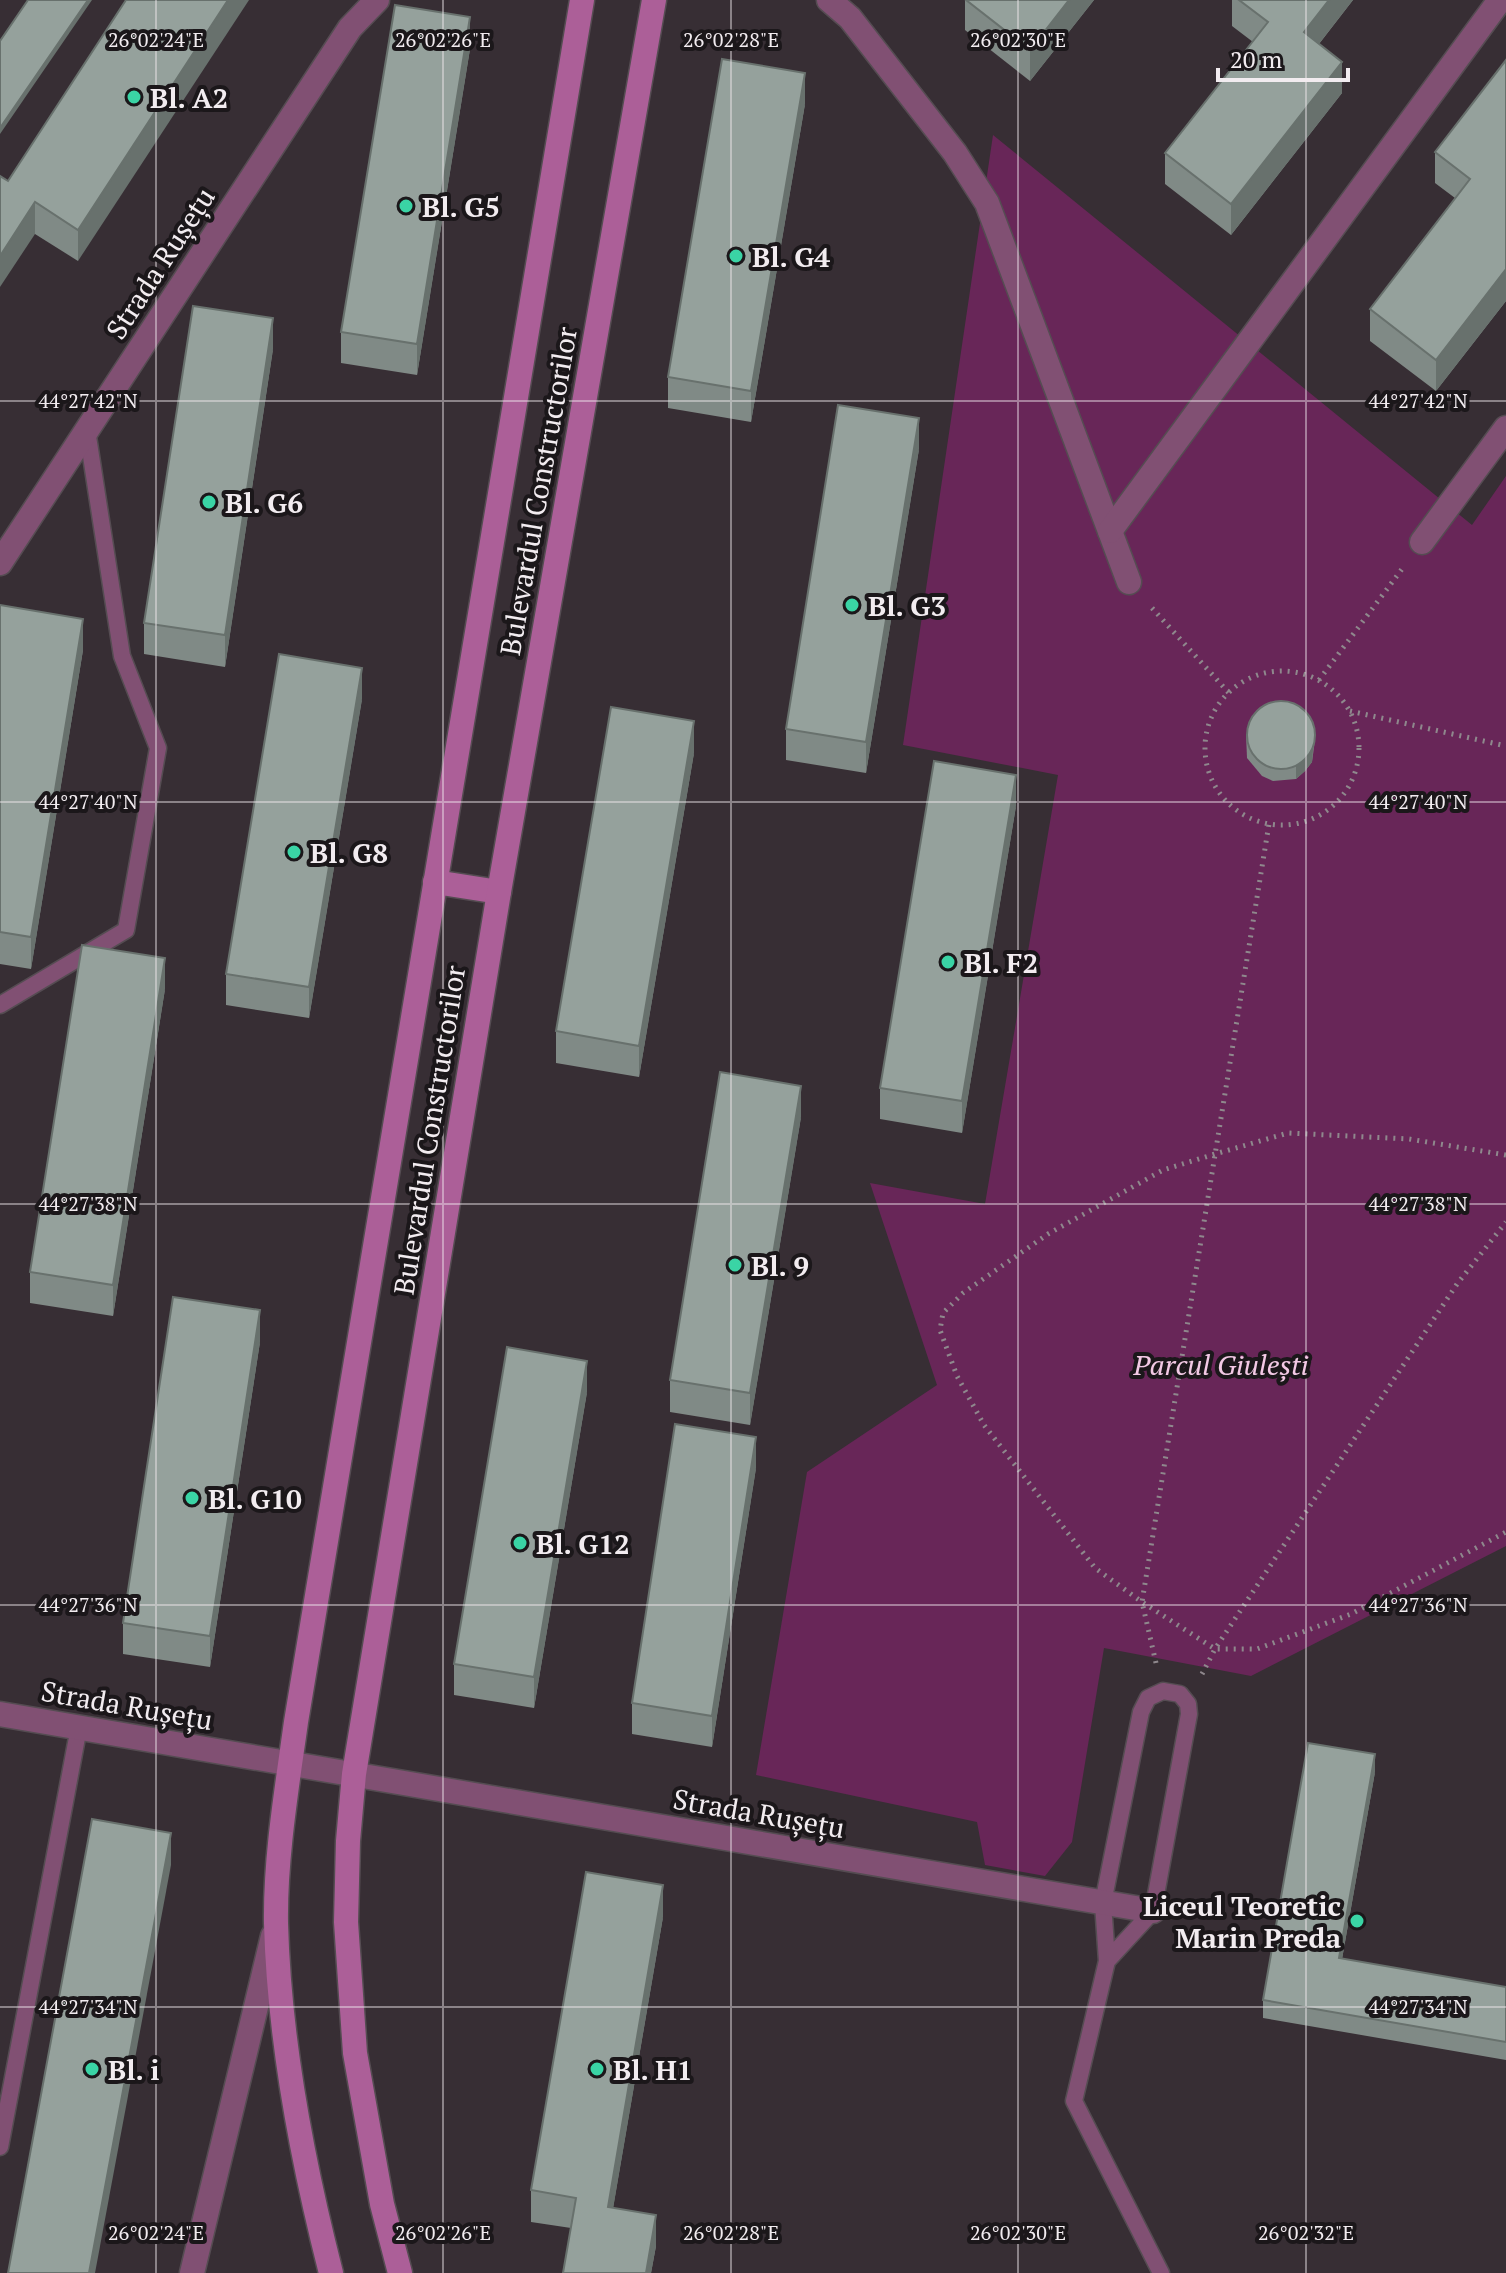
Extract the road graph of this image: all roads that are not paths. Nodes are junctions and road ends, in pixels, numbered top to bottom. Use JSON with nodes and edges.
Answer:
{"nodes":[{"id":1,"x":377,"y":0,"type":"edge"},
{"id":2,"x":582,"y":0,"type":"edge"},
{"id":3,"x":654,"y":0,"type":"edge"},
{"id":4,"x":829,"y":0,"type":"edge"},
{"id":5,"x":1500,"y":0,"type":"edge"},
{"id":6,"x":857,"y":9,"type":"edge"},
{"id":7,"x":1506,"y":428,"type":"edge"},
{"id":8,"x":87,"y":430,"type":"junction"},
{"id":9,"x":1110,"y":531,"type":"junction"},
{"id":10,"x":1422,"y":542,"type":"road end"},
{"id":11,"x":0,"y":563,"type":"edge"},
{"id":12,"x":1129,"y":582,"type":"road end"},
{"id":13,"x":435,"y":882,"type":"junction"},
{"id":14,"x":499,"y":892,"type":"junction"},
{"id":15,"x":0,"y":1005,"type":"edge"},
{"id":16,"x":0,"y":1714,"type":"edge"},
{"id":17,"x":79,"y":1727,"type":"junction"},
{"id":18,"x":290,"y":1764,"type":"junction"},
{"id":19,"x":354,"y":1774,"type":"junction"},
{"id":20,"x":1103,"y":1903,"type":"junction"},
{"id":21,"x":1153,"y":1911,"type":"junction"},
{"id":22,"x":276,"y":1922,"type":"junction"},
{"id":23,"x":1107,"y":1961,"type":"junction"},
{"id":24,"x":0,"y":2147,"type":"edge"},
{"id":25,"x":192,"y":2273,"type":"edge"},
{"id":26,"x":331,"y":2273,"type":"edge"},
{"id":27,"x":400,"y":2273,"type":"edge"},
{"id":28,"x":1161,"y":2273,"type":"edge"}],
"edges":[{"from":1,"to":8,"type":"street","name":"Strada Rușețu"},
{"from":2,"to":13,"type":"street","name":"Bulevardul Constructorilor"},
{"from":3,"to":14,"type":"street","name":"Bulevardul Constructorilor"},
{"from":4,"to":6,"type":"street"},
{"from":5,"to":9,"type":"street"},
{"from":6,"to":9,"type":"street"},
{"from":7,"to":10,"type":"street"},
{"from":8,"to":11,"type":"street","name":"Strada Rușețu"},
{"from":8,"to":15,"type":"lane"},
{"from":9,"to":12,"type":"street"},
{"from":13,"to":14,"type":"street"},
{"from":13,"to":18,"type":"street","name":"Bulevardul Constructorilor"},
{"from":14,"to":19,"type":"street","name":"Bulevardul Constructorilor"},
{"from":16,"to":17,"type":"street","name":"Strada Rușețu"},
{"from":17,"to":18,"type":"street","name":"Strada Rușețu"},
{"from":17,"to":24,"type":"lane"},
{"from":18,"to":19,"type":"street","name":"Strada Rușețu"},
{"from":18,"to":22,"type":"street","name":"Bulevardul Constructorilor"},
{"from":19,"to":20,"type":"street","name":"Strada Rușețu"},
{"from":19,"to":27,"type":"street","name":"Bulevardul Constructorilor"},
{"from":20,"to":21,"type":"street","name":"Strada Rușețu"},
{"from":20,"to":21,"type":"lane"},
{"from":20,"to":23,"type":"lane"},
{"from":21,"to":23,"type":"lane"},
{"from":22,"to":25,"type":"street"},
{"from":22,"to":26,"type":"street","name":"Bulevardul Constructorilor"},
{"from":23,"to":28,"type":"lane"}]}
